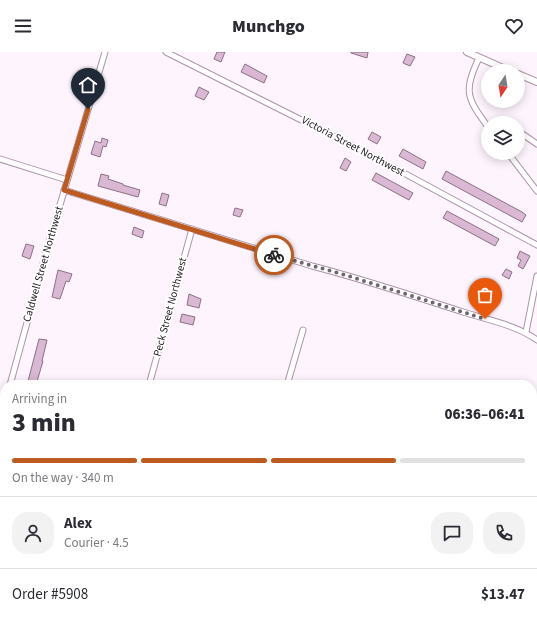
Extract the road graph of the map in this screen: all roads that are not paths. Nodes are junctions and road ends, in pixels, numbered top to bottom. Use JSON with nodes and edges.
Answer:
{"nodes":[{"id":1,"x":105,"y":52,"type":"edge"},
{"id":2,"x":166,"y":52,"type":"edge"},
{"id":3,"x":467,"y":52,"type":"edge"},
{"id":4,"x":480,"y":58,"type":"junction"},
{"id":5,"x":494,"y":64,"type":"edge"},
{"id":6,"x":525,"y":77,"type":"edge"},
{"id":7,"x":537,"y":82,"type":"edge"},
{"id":8,"x":481,"y":116,"type":"edge"},
{"id":9,"x":525,"y":136,"type":"edge"},
{"id":10,"x":537,"y":144,"type":"edge"},
{"id":11,"x":0,"y":159,"type":"edge"},
{"id":12,"x":513,"y":160,"type":"edge"},
{"id":13,"x":67,"y":180,"type":"junction"},
{"id":14,"x":64,"y":190,"type":"junction"},
{"id":15,"x":537,"y":191,"type":"edge"},
{"id":16,"x":192,"y":229,"type":"junction"},
{"id":17,"x":537,"y":245,"type":"edge"},
{"id":18,"x":537,"y":276,"type":"edge"},
{"id":19,"x":303,"y":330,"type":"dead end"},
{"id":20,"x":526,"y":332,"type":"junction"},
{"id":21,"x":537,"y":340,"type":"edge"},
{"id":22,"x":11,"y":380,"type":"edge"},
{"id":23,"x":150,"y":380,"type":"edge"},
{"id":24,"x":288,"y":380,"type":"edge"}],
"edges":[{"from":1,"to":13,"type":"street","name":"Caldwell Street Northwest"},
{"from":2,"to":17,"type":"street","name":"Victoria Street Northwest"},
{"from":3,"to":4,"type":"street"},
{"from":4,"to":5,"type":"street"},
{"from":4,"to":8,"type":"street"},
{"from":6,"to":7,"type":"street"},
{"from":9,"to":10,"type":"street"},
{"from":11,"to":13,"type":"street"},
{"from":12,"to":15,"type":"street"},
{"from":13,"to":14,"type":"street","name":"Caldwell Street Northwest"},
{"from":14,"to":16,"type":"street"},
{"from":14,"to":22,"type":"street","name":"Caldwell Street Northwest"},
{"from":16,"to":20,"type":"street"},
{"from":16,"to":23,"type":"street","name":"Peck Street Northwest"},
{"from":18,"to":20,"type":"street"},
{"from":19,"to":24,"type":"street"},
{"from":20,"to":21,"type":"street"}]}
